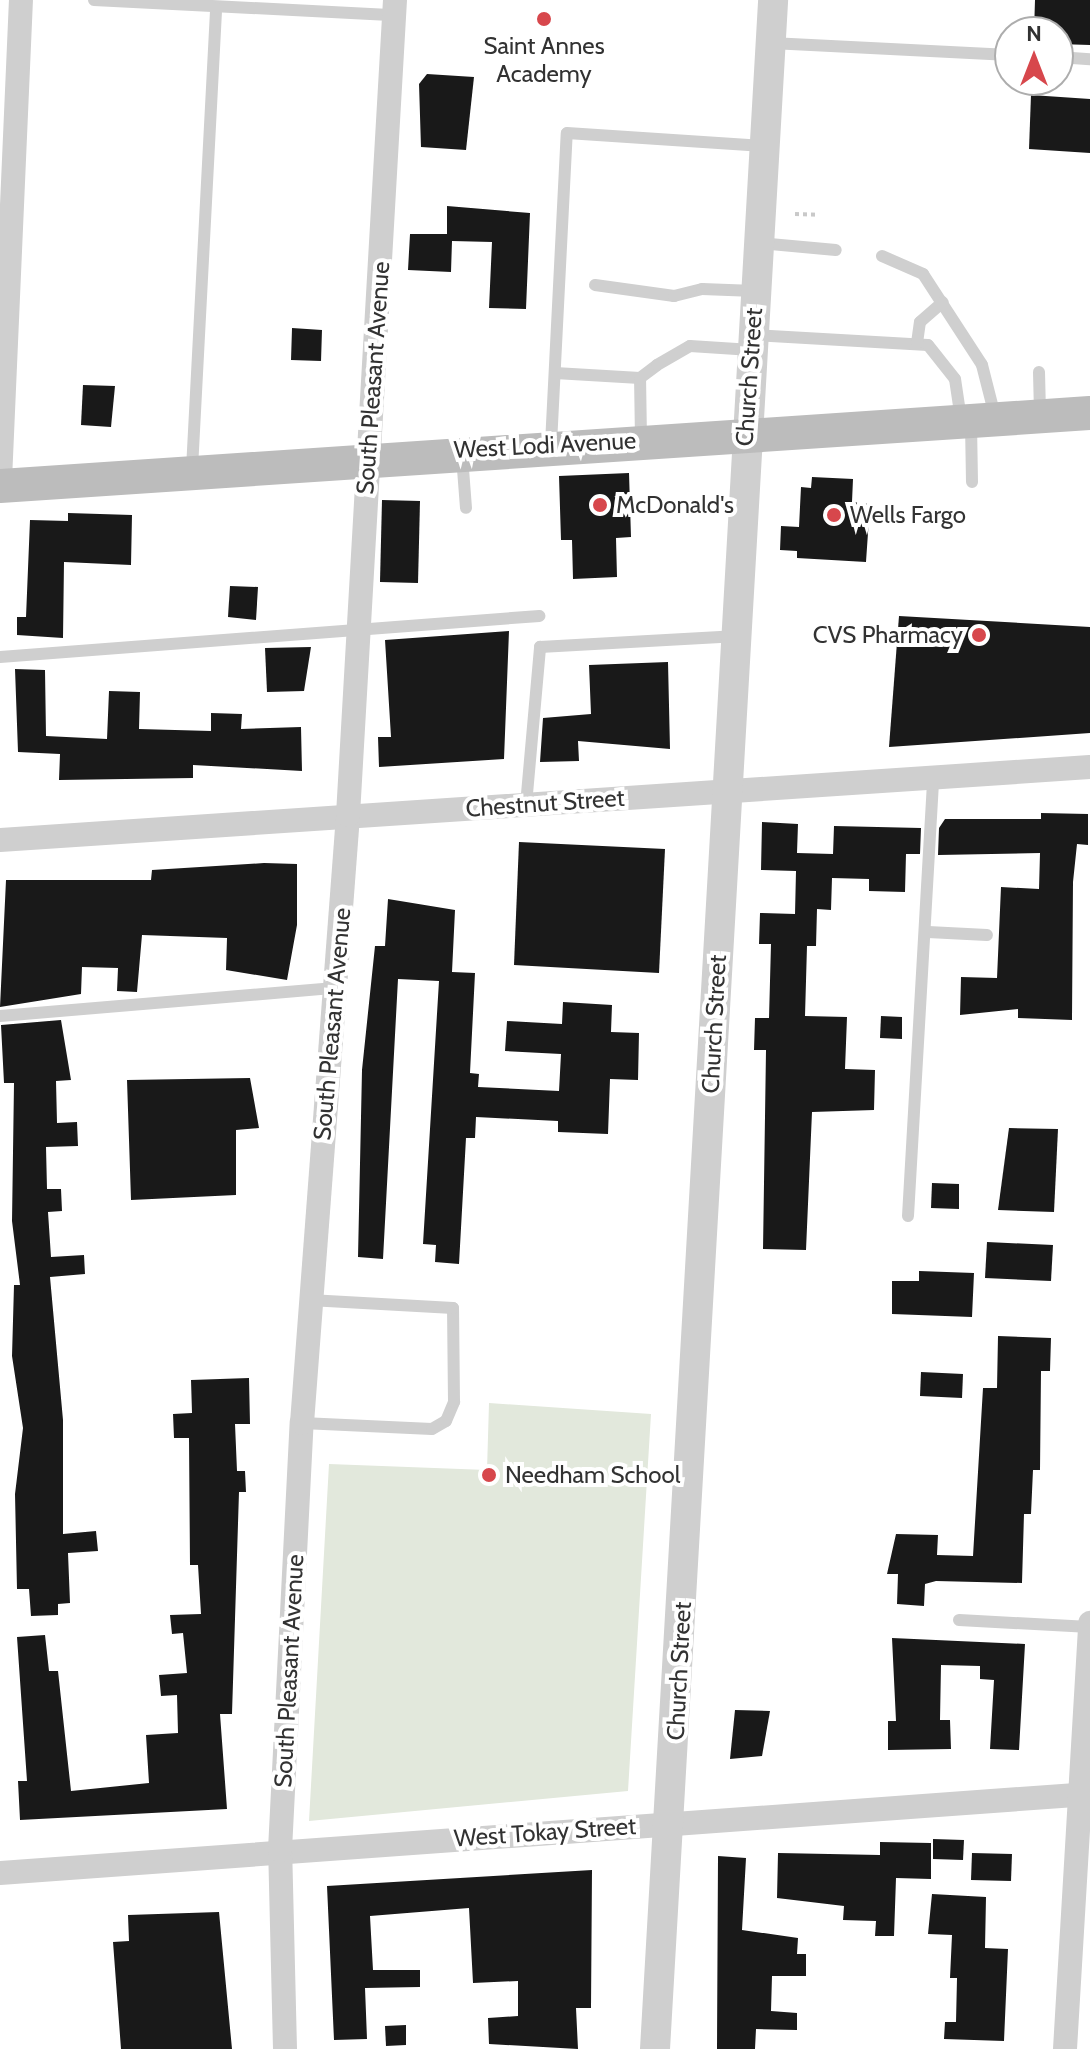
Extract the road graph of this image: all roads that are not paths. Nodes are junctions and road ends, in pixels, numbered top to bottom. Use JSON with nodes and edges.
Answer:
{"nodes":[{"id":1,"x":21,"y":0,"type":"edge"},
{"id":2,"x":94,"y":0,"type":"edge"},
{"id":3,"x":773,"y":0,"type":"edge"},
{"id":4,"x":395,"y":8,"type":"edge"},
{"id":5,"x":216,"y":9,"type":"junction"},
{"id":6,"x":771,"y":43,"type":"junction"},
{"id":7,"x":994,"y":54,"type":"edge"},
{"id":8,"x":764,"y":146,"type":"junction"},
{"id":9,"x":758,"y":243,"type":"junction"},
{"id":10,"x":836,"y":250,"type":"dead end"},
{"id":11,"x":882,"y":256,"type":"dead end"},
{"id":12,"x":595,"y":285,"type":"dead end"},
{"id":13,"x":755,"y":291,"type":"junction"},
{"id":14,"x":943,"y":302,"type":"junction"},
{"id":15,"x":752,"y":342,"type":"junction"},
{"id":16,"x":917,"y":343,"type":"junction"},
{"id":17,"x":1039,"y":372,"type":"dead end"},
{"id":18,"x":555,"y":373,"type":"junction"},
{"id":19,"x":640,"y":378,"type":"junction"},
{"id":20,"x":1090,"y":413,"type":"edge"},
{"id":21,"x":1040,"y":416,"type":"junction"},
{"id":22,"x":976,"y":421,"type":"junction"},
{"id":23,"x":745,"y":435,"type":"junction"},
{"id":24,"x":641,"y":439,"type":"junction"},
{"id":25,"x":551,"y":444,"type":"junction"},
{"id":26,"x":462,"y":450,"type":"junction"},
{"id":27,"x":366,"y":457,"type":"junction"},
{"id":28,"x":192,"y":469,"type":"junction"},
{"id":29,"x":972,"y":482,"type":"dead end"},
{"id":30,"x":0,"y":483,"type":"edge"},
{"id":31,"x":466,"y":508,"type":"dead end"},
{"id":32,"x":539,"y":616,"type":"dead end"},
{"id":33,"x":357,"y":627,"type":"junction"},
{"id":34,"x":734,"y":636,"type":"junction"},
{"id":35,"x":0,"y":657,"type":"edge"},
{"id":36,"x":1090,"y":767,"type":"edge"},
{"id":37,"x":933,"y":780,"type":"junction"},
{"id":38,"x":727,"y":792,"type":"junction"},
{"id":39,"x":526,"y":805,"type":"junction"},
{"id":40,"x":348,"y":815,"type":"junction"},
{"id":41,"x":0,"y":840,"type":"edge"},
{"id":42,"x":928,"y":932,"type":"junction"},
{"id":43,"x":987,"y":935,"type":"dead end"},
{"id":44,"x":335,"y":988,"type":"junction"},
{"id":45,"x":0,"y":1016,"type":"edge"},
{"id":46,"x":908,"y":1216,"type":"dead end"},
{"id":47,"x":309,"y":1300,"type":"junction"},
{"id":48,"x":302,"y":1423,"type":"junction"},
{"id":49,"x":959,"y":1620,"type":"dead end"},
{"id":50,"x":1090,"y":1625,"type":"edge"},
{"id":51,"x":1083,"y":1794,"type":"edge"},
{"id":52,"x":670,"y":1824,"type":"junction"},
{"id":53,"x":280,"y":1850,"type":"junction"},
{"id":54,"x":0,"y":1873,"type":"edge"},
{"id":55,"x":1079,"y":1999,"type":"edge"},
{"id":56,"x":285,"y":2049,"type":"edge"},
{"id":57,"x":655,"y":2049,"type":"edge"},
{"id":58,"x":1065,"y":2049,"type":"edge"}],
"edges":[{"from":1,"to":30,"type":"street"},
{"from":2,"to":5,"type":"lane"},
{"from":3,"to":6,"type":"street","name":"Church Street"},
{"from":4,"to":5,"type":"lane"},
{"from":4,"to":27,"type":"street","name":"South Pleasant Avenue"},
{"from":5,"to":28,"type":"lane"},
{"from":6,"to":7,"type":"lane"},
{"from":6,"to":8,"type":"street","name":"Church Street"},
{"from":8,"to":9,"type":"street","name":"Church Street"},
{"from":8,"to":18,"type":"lane"},
{"from":9,"to":10,"type":"lane"},
{"from":9,"to":13,"type":"street","name":"Church Street"},
{"from":11,"to":14,"type":"lane"},
{"from":12,"to":13,"type":"lane"},
{"from":13,"to":15,"type":"street","name":"Church Street"},
{"from":14,"to":16,"type":"lane"},
{"from":14,"to":22,"type":"lane"},
{"from":15,"to":16,"type":"lane"},
{"from":15,"to":19,"type":"lane"},
{"from":15,"to":23,"type":"street","name":"Church Street"},
{"from":16,"to":22,"type":"lane"},
{"from":17,"to":21,"type":"lane"},
{"from":18,"to":19,"type":"lane"},
{"from":18,"to":25,"type":"lane"},
{"from":19,"to":24,"type":"lane"},
{"from":20,"to":21,"type":"main road","name":"West Lodi Avenue"},
{"from":21,"to":22,"type":"main road","name":"West Lodi Avenue"},
{"from":22,"to":23,"type":"main road","name":"West Lodi Avenue"},
{"from":22,"to":29,"type":"lane"},
{"from":23,"to":24,"type":"main road","name":"West Lodi Avenue"},
{"from":23,"to":34,"type":"street","name":"Church Street"},
{"from":24,"to":25,"type":"main road","name":"West Lodi Avenue"},
{"from":25,"to":26,"type":"main road","name":"West Lodi Avenue"},
{"from":26,"to":27,"type":"main road","name":"West Lodi Avenue"},
{"from":26,"to":31,"type":"lane"},
{"from":27,"to":28,"type":"main road","name":"West Lodi Avenue"},
{"from":27,"to":33,"type":"street","name":"South Pleasant Avenue"},
{"from":28,"to":30,"type":"main road","name":"West Lodi Avenue"},
{"from":32,"to":33,"type":"lane"},
{"from":33,"to":35,"type":"lane"},
{"from":33,"to":40,"type":"street","name":"South Pleasant Avenue"},
{"from":34,"to":38,"type":"street","name":"Church Street"},
{"from":34,"to":39,"type":"lane"},
{"from":36,"to":37,"type":"street","name":"Chestnut Street"},
{"from":37,"to":38,"type":"street","name":"Chestnut Street"},
{"from":37,"to":42,"type":"lane"},
{"from":38,"to":39,"type":"street","name":"Chestnut Street"},
{"from":38,"to":52,"type":"street","name":"Church Street"},
{"from":39,"to":40,"type":"street","name":"Chestnut Street"},
{"from":40,"to":41,"type":"street","name":"Chestnut Street"},
{"from":40,"to":44,"type":"street","name":"South Pleasant Avenue"},
{"from":42,"to":43,"type":"lane"},
{"from":42,"to":46,"type":"lane"},
{"from":44,"to":45,"type":"lane"},
{"from":44,"to":47,"type":"street","name":"South Pleasant Avenue"},
{"from":47,"to":48,"type":"street","name":"South Pleasant Avenue"},
{"from":47,"to":48,"type":"lane"},
{"from":48,"to":53,"type":"street","name":"South Pleasant Avenue"},
{"from":49,"to":50,"type":"lane"},
{"from":50,"to":51,"type":"street"},
{"from":51,"to":52,"type":"street","name":"West Tokay Street"},
{"from":51,"to":55,"type":"street"},
{"from":52,"to":53,"type":"street","name":"West Tokay Street"},
{"from":52,"to":57,"type":"street","name":"Church Street"},
{"from":53,"to":54,"type":"street","name":"West Tokay Street"},
{"from":53,"to":56,"type":"street","name":"South Pleasant Avenue"},
{"from":55,"to":58,"type":"street"}]}
